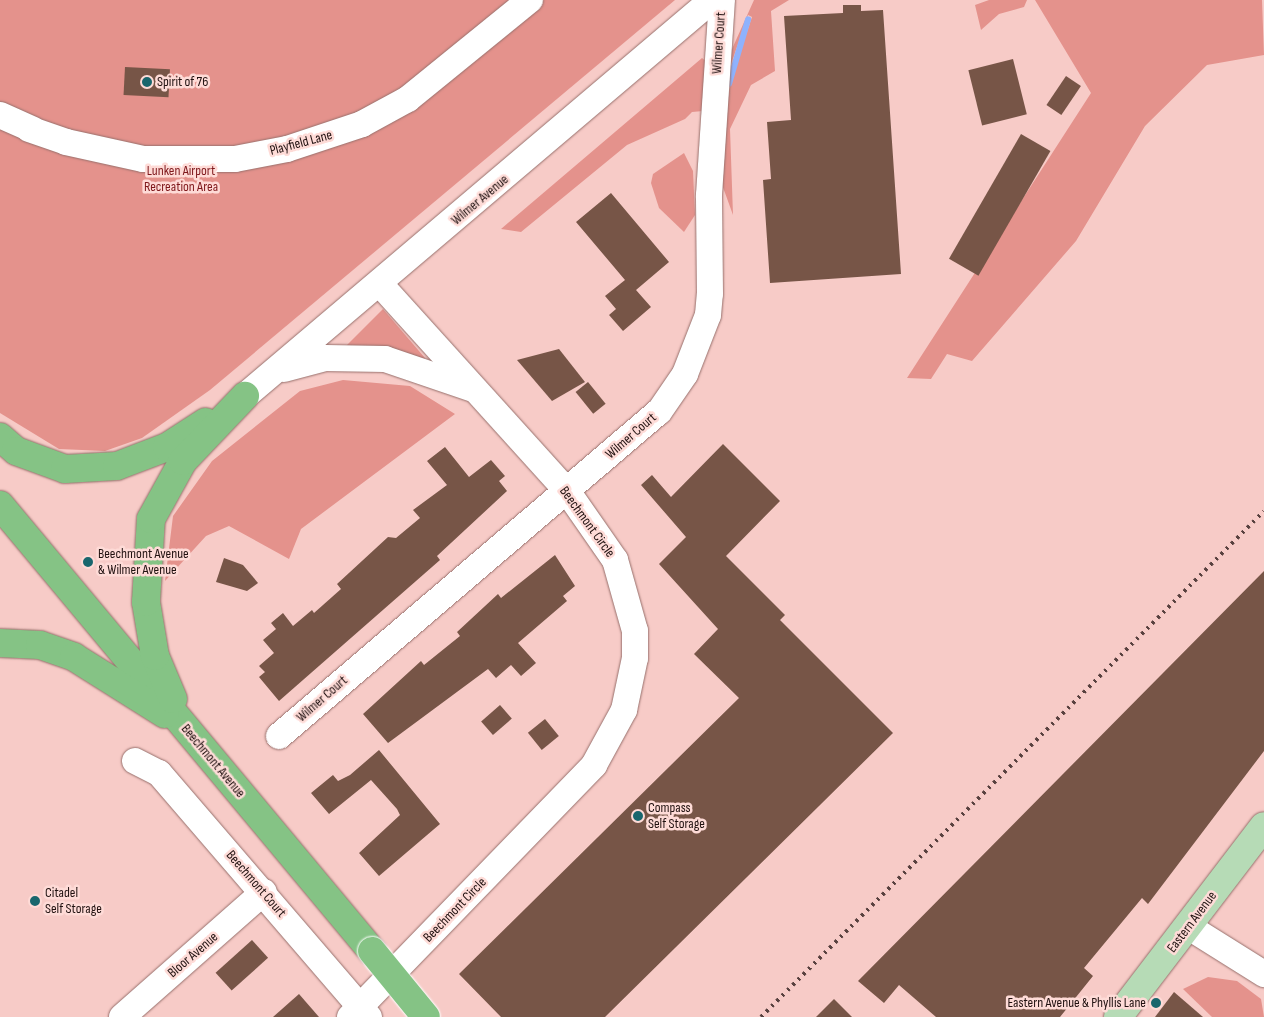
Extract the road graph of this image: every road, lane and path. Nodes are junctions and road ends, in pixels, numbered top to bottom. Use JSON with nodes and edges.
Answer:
{"nodes":[{"id":1,"x":530,"y":0,"type":"edge"},
{"id":2,"x":712,"y":0,"type":"edge"},
{"id":3,"x":722,"y":0,"type":"edge"},
{"id":4,"x":0,"y":115,"type":"edge"},
{"id":5,"x":380,"y":284,"type":"junction"},
{"id":6,"x":276,"y":371,"type":"junction"},
{"id":7,"x":475,"y":390,"type":"junction"},
{"id":8,"x":245,"y":396,"type":"junction"},
{"id":9,"x":0,"y":437,"type":"edge"},
{"id":10,"x":567,"y":491,"type":"junction"},
{"id":11,"x":0,"y":505,"type":"edge"},
{"id":12,"x":0,"y":643,"type":"edge"},
{"id":13,"x":185,"y":727,"type":"junction"},
{"id":14,"x":279,"y":736,"type":"dead end"},
{"id":15,"x":135,"y":761,"type":"dead end"},
{"id":16,"x":1264,"y":826,"type":"edge"},
{"id":17,"x":264,"y":892,"type":"junction"},
{"id":18,"x":1190,"y":927,"type":"junction"},
{"id":19,"x":1264,"y":974,"type":"edge"},
{"id":20,"x":360,"y":1014,"type":"edge"},
{"id":21,"x":122,"y":1017,"type":"edge"},
{"id":22,"x":426,"y":1017,"type":"edge"},
{"id":23,"x":1118,"y":1017,"type":"edge"}],
"edges":[{"from":1,"to":4,"type":"street","name":"Playfield Lane"},
{"from":2,"to":5,"type":"street","name":"Wilmer Avenue"},
{"from":3,"to":10,"type":"street","name":"Wilmer Court"},
{"from":5,"to":6,"type":"street","name":"Wilmer Avenue"},
{"from":5,"to":7,"type":"street","name":"Beechmont Circle"},
{"from":6,"to":7,"type":"street"},
{"from":6,"to":8,"type":"street","name":"Wilmer Avenue"},
{"from":7,"to":10,"type":"street","name":"Beechmont Circle"},
{"from":8,"to":9,"type":"highway"},
{"from":8,"to":13,"type":"highway"},
{"from":10,"to":14,"type":"street","name":"Wilmer Court"},
{"from":10,"to":20,"type":"street","name":"Beechmont Circle"},
{"from":11,"to":13,"type":"highway","name":"Beechmont Avenue"},
{"from":12,"to":13,"type":"highway"},
{"from":13,"to":22,"type":"highway","name":"Beechmont Avenue","bridge":true},
{"from":15,"to":17,"type":"street","name":"Beechmont Court"},
{"from":16,"to":18,"type":"main road","name":"Eastern Avenue"},
{"from":17,"to":20,"type":"street","name":"Beechmont Court"},
{"from":17,"to":21,"type":"street","name":"Bloor Avenue"},
{"from":18,"to":19,"type":"street"},
{"from":18,"to":23,"type":"main road","name":"Eastern Avenue"}]}
